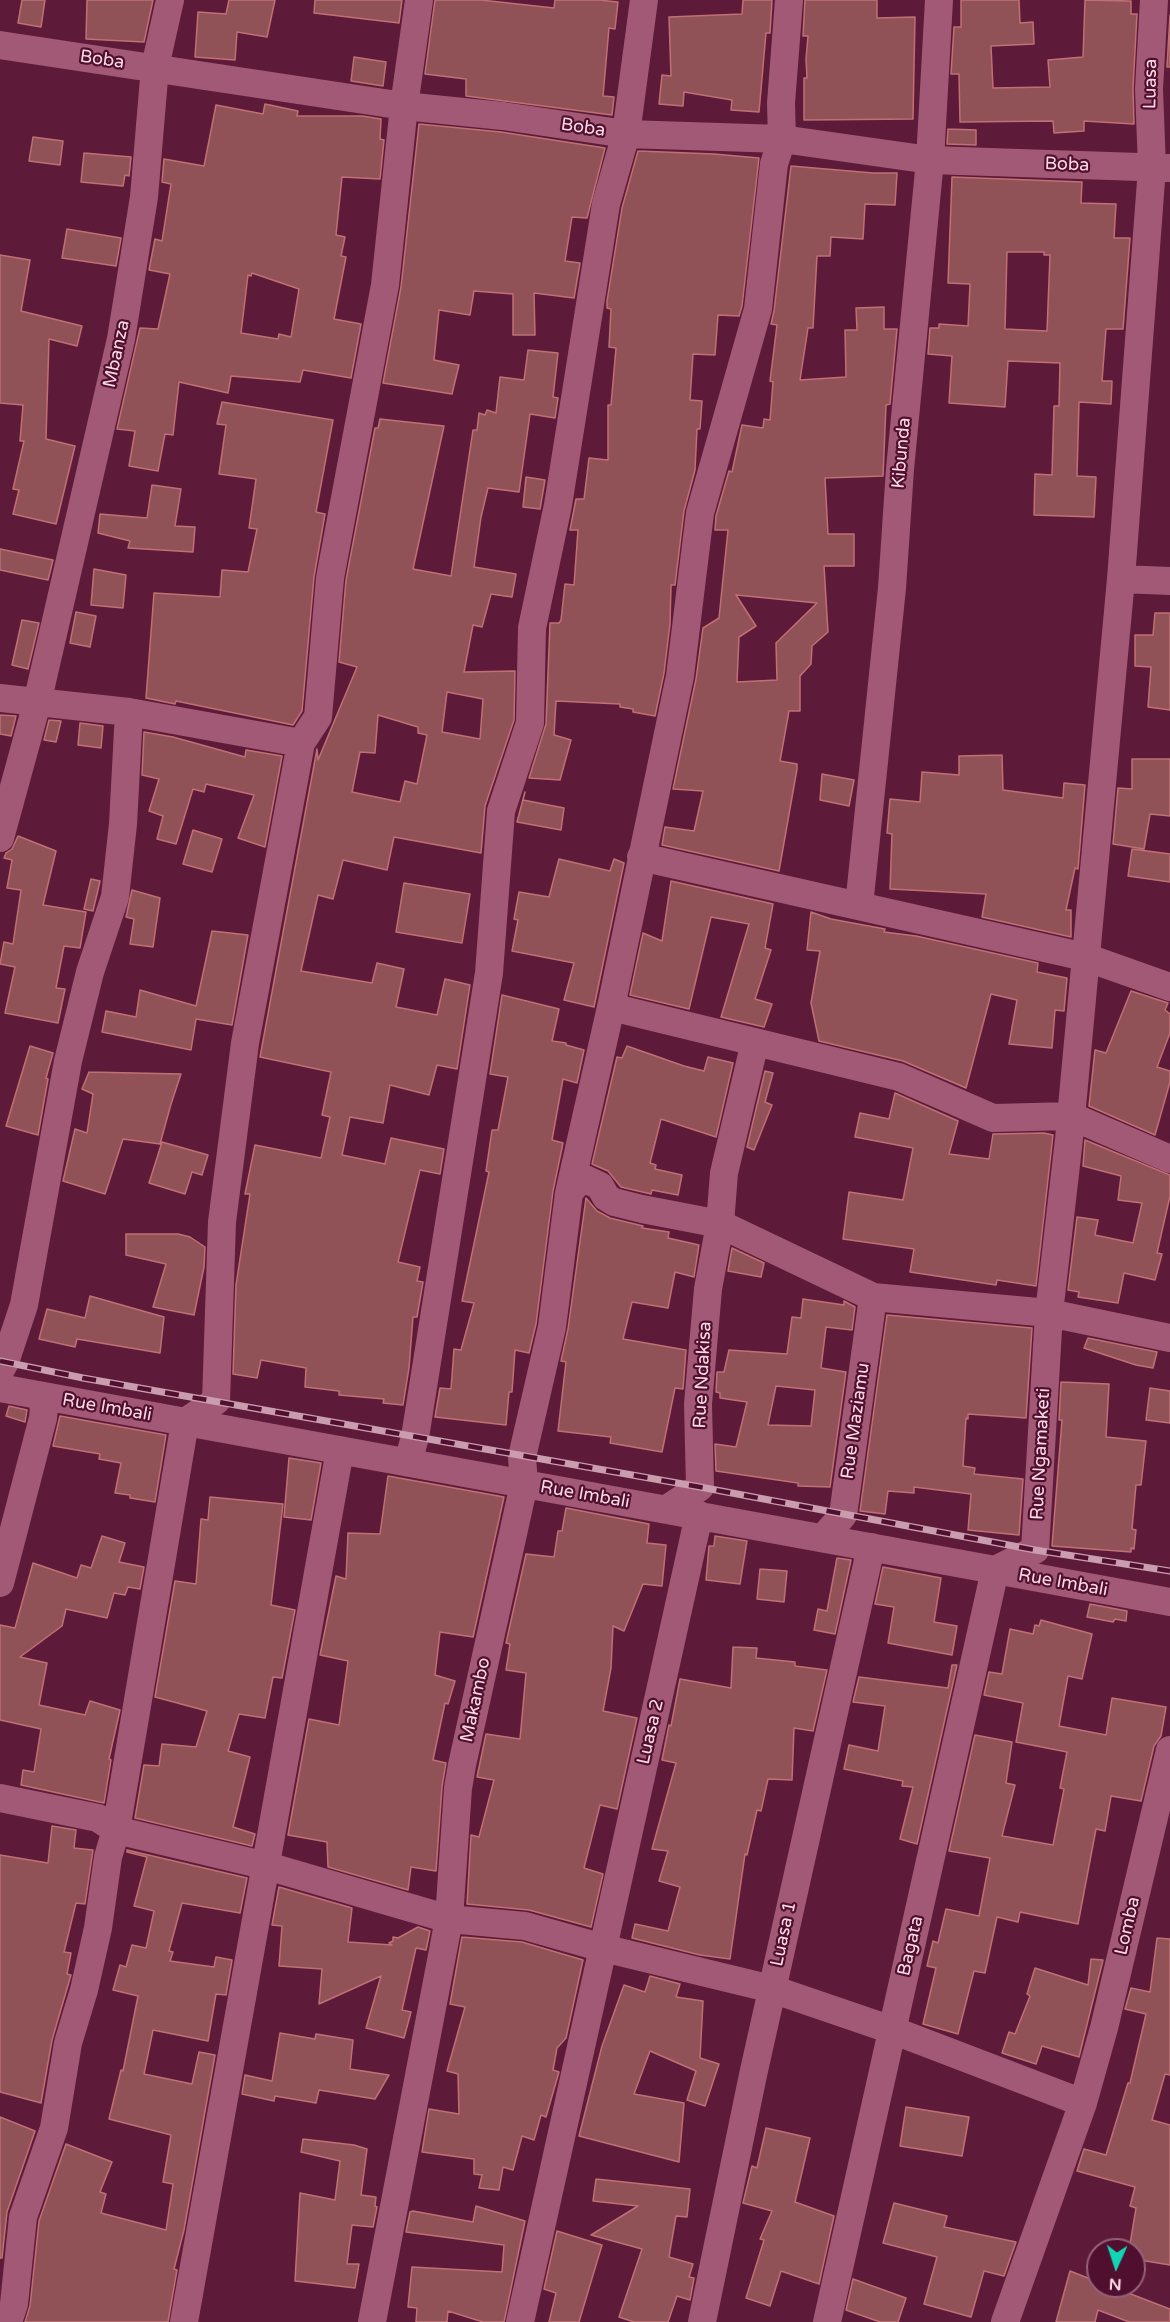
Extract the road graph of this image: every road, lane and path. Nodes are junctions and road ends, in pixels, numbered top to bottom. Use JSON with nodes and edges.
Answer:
{"nodes":[{"id":1,"x":170,"y":0,"type":"edge"},
{"id":2,"x":419,"y":0,"type":"edge"},
{"id":3,"x":644,"y":0,"type":"edge"},
{"id":4,"x":789,"y":0,"type":"edge"},
{"id":5,"x":939,"y":0,"type":"edge"},
{"id":6,"x":1154,"y":0,"type":"edge"},
{"id":7,"x":0,"y":45,"type":"edge"},
{"id":8,"x":154,"y":67,"type":"junction"},
{"id":9,"x":404,"y":106,"type":"junction"},
{"id":10,"x":626,"y":135,"type":"junction"},
{"id":11,"x":782,"y":139,"type":"junction"},
{"id":12,"x":930,"y":160,"type":"junction"},
{"id":13,"x":1161,"y":168,"type":"edge"},
{"id":14,"x":1121,"y":579,"type":"junction"},
{"id":15,"x":1170,"y":581,"type":"edge"},
{"id":16,"x":0,"y":698,"type":"edge"},
{"id":17,"x":37,"y":703,"type":"junction"},
{"id":18,"x":129,"y":712,"type":"junction"},
{"id":19,"x":301,"y":743,"type":"junction"},
{"id":20,"x":0,"y":838,"type":"edge"},
{"id":21,"x":641,"y":857,"type":"junction"},
{"id":22,"x":860,"y":906,"type":"junction"},
{"id":23,"x":1085,"y":957,"type":"junction"},
{"id":24,"x":1170,"y":987,"type":"edge"},
{"id":25,"x":611,"y":1007,"type":"junction"},
{"id":26,"x":755,"y":1042,"type":"junction"},
{"id":27,"x":1071,"y":1116,"type":"junction"},
{"id":28,"x":1170,"y":1159,"type":"edge"},
{"id":29,"x":569,"y":1193,"type":"junction"},
{"id":30,"x":720,"y":1224,"type":"junction"},
{"id":31,"x":873,"y":1296,"type":"junction"},
{"id":32,"x":1049,"y":1313,"type":"junction"},
{"id":33,"x":1170,"y":1338,"type":"edge"},
{"id":34,"x":0,"y":1371,"type":"edge"},
{"id":35,"x":0,"y":1388,"type":"edge"},
{"id":36,"x":40,"y":1396,"type":"junction"},
{"id":37,"x":185,"y":1422,"type":"junction"},
{"id":38,"x":340,"y":1450,"type":"junction"},
{"id":39,"x":408,"y":1462,"type":"junction"},
{"id":40,"x":524,"y":1484,"type":"junction"},
{"id":41,"x":667,"y":1509,"type":"junction"},
{"id":42,"x":699,"y":1515,"type":"junction"},
{"id":43,"x":823,"y":1538,"type":"junction"},
{"id":44,"x":871,"y":1547,"type":"junction"},
{"id":45,"x":995,"y":1570,"type":"junction"},
{"id":46,"x":0,"y":1583,"type":"edge"},
{"id":47,"x":1170,"y":1602,"type":"edge"},
{"id":48,"x":1170,"y":1750,"type":"edge"},
{"id":49,"x":0,"y":1798,"type":"edge"},
{"id":50,"x":116,"y":1830,"type":"junction"},
{"id":51,"x":267,"y":1866,"type":"junction"},
{"id":52,"x":449,"y":1919,"type":"junction"},
{"id":53,"x":603,"y":1948,"type":"junction"},
{"id":54,"x":772,"y":1989,"type":"junction"},
{"id":55,"x":892,"y":2030,"type":"junction"},
{"id":56,"x":1083,"y":2103,"type":"junction"},
{"id":57,"x":8,"y":2322,"type":"edge"},
{"id":58,"x":184,"y":2322,"type":"edge"},
{"id":59,"x":372,"y":2322,"type":"edge"},
{"id":60,"x":519,"y":2322,"type":"edge"},
{"id":61,"x":702,"y":2322,"type":"edge"},
{"id":62,"x":827,"y":2322,"type":"edge"},
{"id":63,"x":1005,"y":2322,"type":"edge"}],
"edges":[{"from":1,"to":8,"type":"street","name":"Mbanza"},
{"from":2,"to":9,"type":"street"},
{"from":3,"to":10,"type":"street"},
{"from":4,"to":11,"type":"street","name":"Makambo"},
{"from":5,"to":12,"type":"street","name":"Kibunda"},
{"from":6,"to":13,"type":"street","name":"Luasa"},
{"from":7,"to":8,"type":"street","name":"Boba"},
{"from":8,"to":9,"type":"street","name":"Boba"},
{"from":8,"to":17,"type":"street","name":"Mbanza"},
{"from":9,"to":10,"type":"street","name":"Boba"},
{"from":9,"to":19,"type":"street"},
{"from":10,"to":11,"type":"street","name":"Boba"},
{"from":10,"to":39,"type":"street"},
{"from":11,"to":12,"type":"street","name":"Boba"},
{"from":11,"to":21,"type":"street","name":"Makambo"},
{"from":12,"to":13,"type":"street","name":"Boba"},
{"from":12,"to":22,"type":"street","name":"Kibunda"},
{"from":13,"to":14,"type":"street","name":"Luasa"},
{"from":14,"to":15,"type":"street"},
{"from":14,"to":23,"type":"street","name":"Luasa"},
{"from":16,"to":17,"type":"street"},
{"from":17,"to":18,"type":"street"},
{"from":17,"to":20,"type":"street","name":"Mbanza"},
{"from":18,"to":19,"type":"street"},
{"from":18,"to":34,"type":"street"},
{"from":19,"to":37,"type":"street"},
{"from":21,"to":22,"type":"street"},
{"from":21,"to":25,"type":"street","name":"Makambo"},
{"from":22,"to":23,"type":"street"},
{"from":23,"to":24,"type":"street"},
{"from":23,"to":27,"type":"street","name":"Luasa"},
{"from":25,"to":26,"type":"street"},
{"from":25,"to":29,"type":"street","name":"Makambo"},
{"from":26,"to":27,"type":"street"},
{"from":26,"to":30,"type":"street"},
{"from":27,"to":28,"type":"street"},
{"from":27,"to":32,"type":"street","name":"Luasa"},
{"from":29,"to":30,"type":"street"},
{"from":29,"to":40,"type":"street","name":"Makambo"},
{"from":30,"to":31,"type":"street"},
{"from":30,"to":41,"type":"street","name":"Rue Ndakisa"},
{"from":31,"to":32,"type":"street"},
{"from":31,"to":43,"type":"street","name":"Rue Maziamu"},
{"from":32,"to":33,"type":"street"},
{"from":32,"to":45,"type":"street","name":"Rue Ngamaketi"},
{"from":35,"to":36,"type":"street","name":"Rue Imbali"},
{"from":36,"to":37,"type":"street","name":"Rue Imbali"},
{"from":36,"to":46,"type":"street"},
{"from":37,"to":38,"type":"street","name":"Rue Imbali"},
{"from":37,"to":50,"type":"street"},
{"from":38,"to":39,"type":"street","name":"Rue Imbali"},
{"from":38,"to":51,"type":"street"},
{"from":39,"to":40,"type":"street","name":"Rue Imbali"},
{"from":40,"to":41,"type":"street","name":"Rue Imbali"},
{"from":40,"to":52,"type":"street","name":"Makambo"},
{"from":41,"to":42,"type":"street","name":"Rue Imbali"},
{"from":42,"to":43,"type":"street","name":"Rue Imbali"},
{"from":42,"to":53,"type":"street","name":"Luasa 2"},
{"from":43,"to":44,"type":"street","name":"Rue Imbali"},
{"from":44,"to":45,"type":"street","name":"Rue Imbali"},
{"from":44,"to":54,"type":"street","name":"Luasa 1"},
{"from":45,"to":47,"type":"street","name":"Rue Imbali"},
{"from":45,"to":55,"type":"street","name":"Bagata"},
{"from":48,"to":56,"type":"street","name":"Lomba"},
{"from":49,"to":50,"type":"street"},
{"from":50,"to":51,"type":"street"},
{"from":50,"to":57,"type":"street"},
{"from":51,"to":52,"type":"street"},
{"from":51,"to":58,"type":"street"},
{"from":52,"to":53,"type":"street"},
{"from":52,"to":59,"type":"street","name":"Makambo"},
{"from":53,"to":54,"type":"street"},
{"from":53,"to":60,"type":"street","name":"Luasa 2"},
{"from":54,"to":55,"type":"street"},
{"from":54,"to":61,"type":"street","name":"Luasa 1"},
{"from":55,"to":56,"type":"street"},
{"from":55,"to":62,"type":"street","name":"Bagata"},
{"from":56,"to":63,"type":"street","name":"Lomba"}]}
